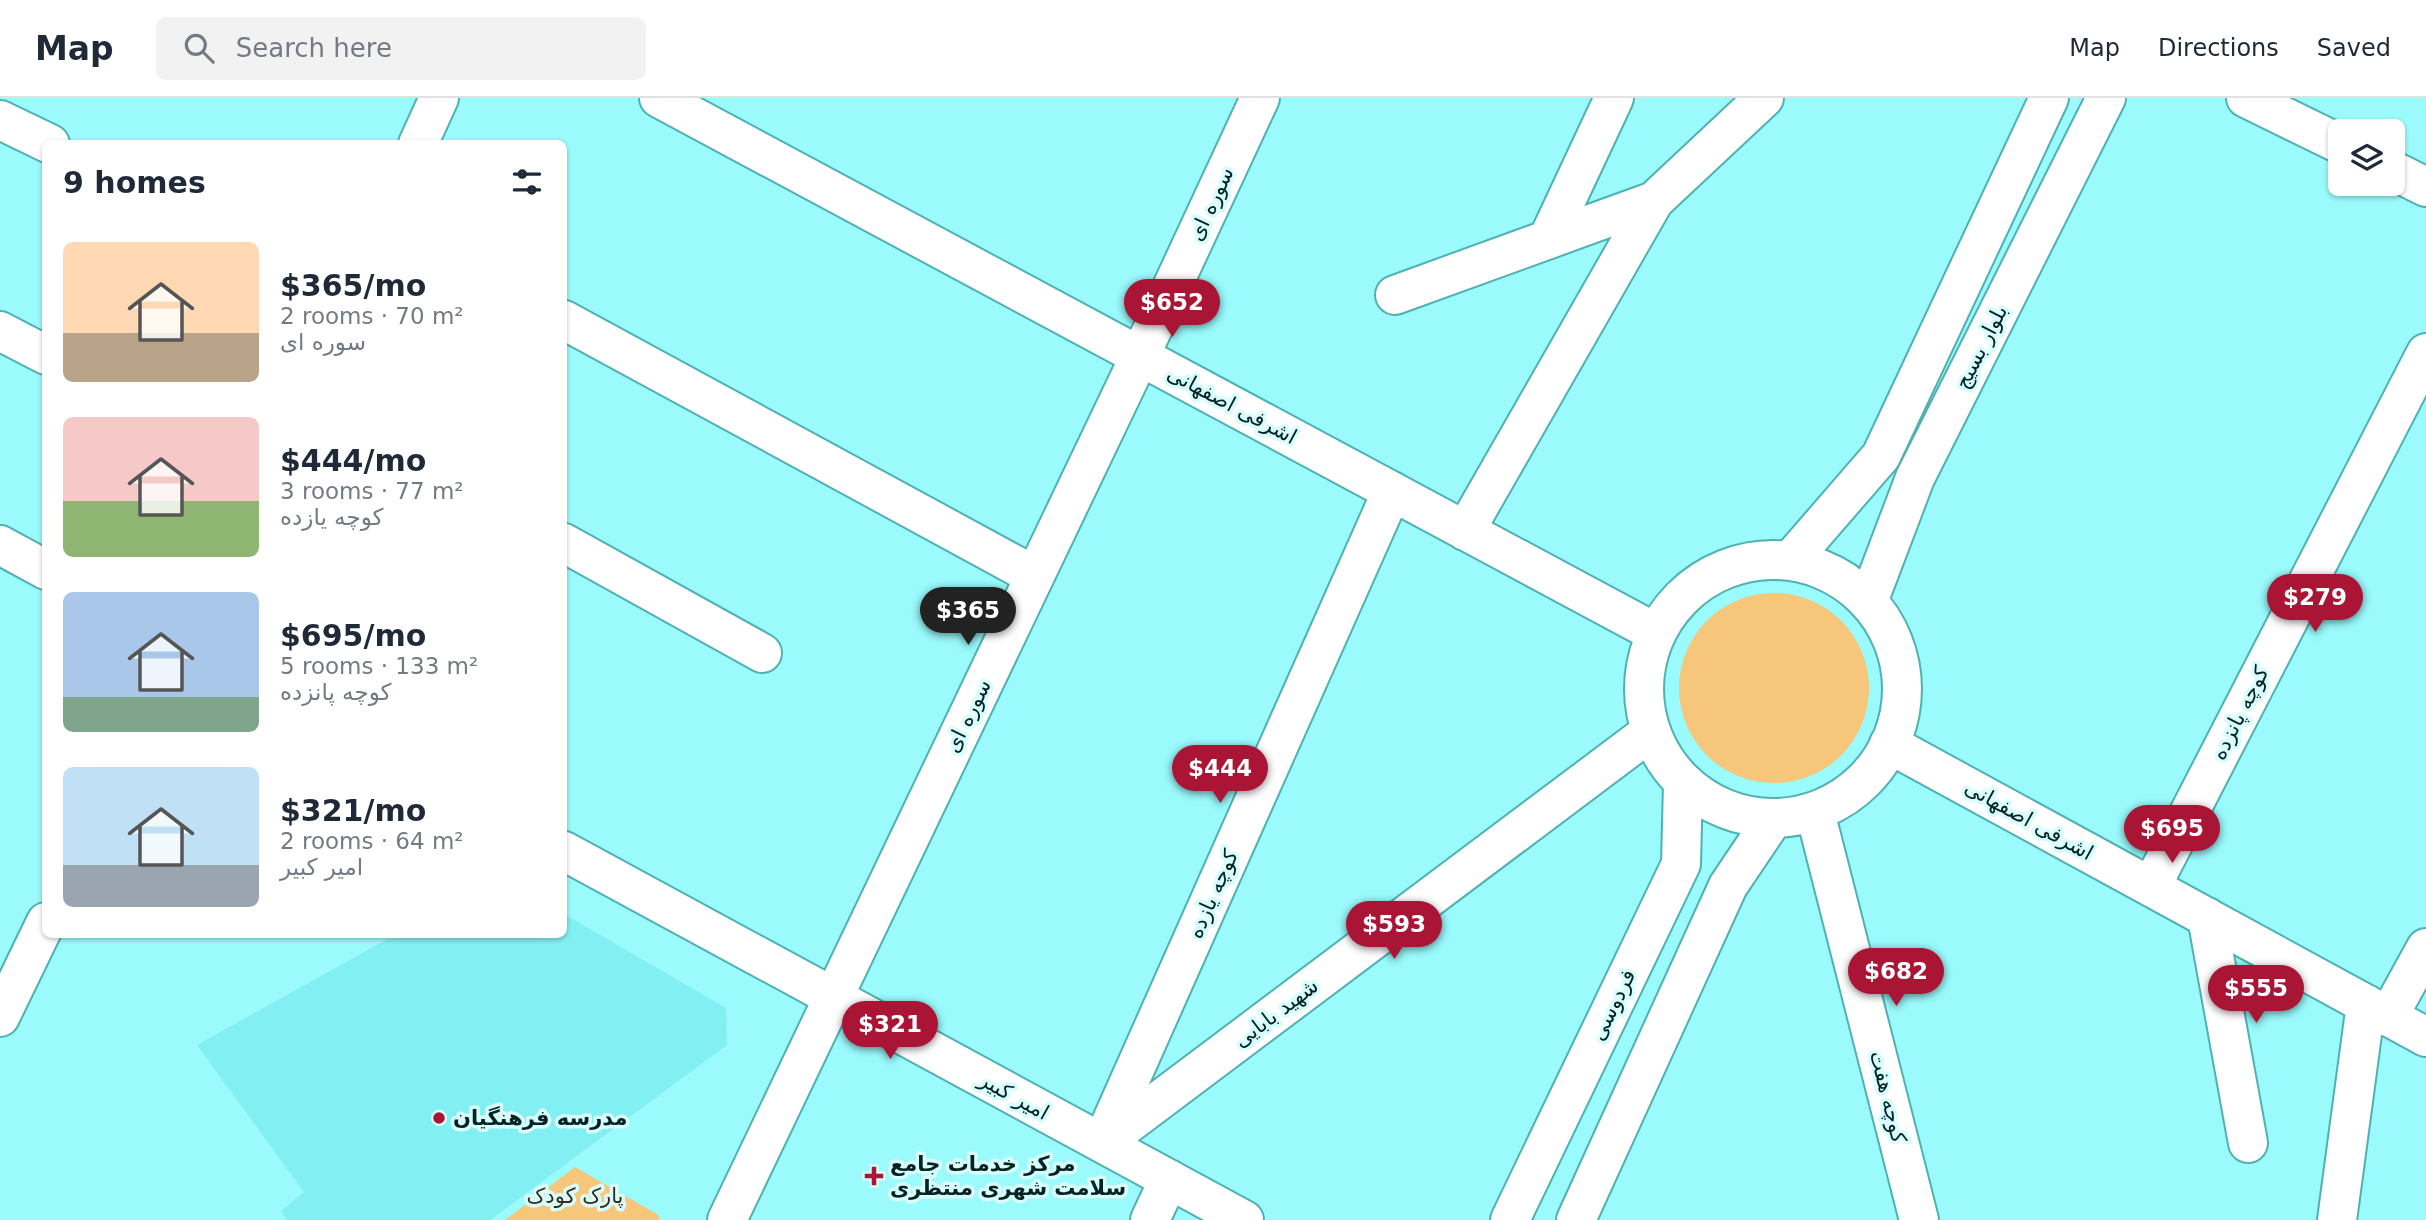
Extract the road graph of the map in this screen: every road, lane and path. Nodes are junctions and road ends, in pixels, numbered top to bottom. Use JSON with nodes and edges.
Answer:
{"nodes":[{"id":1,"x":439,"y":98,"type":"edge"},
{"id":2,"x":659,"y":98,"type":"edge"},
{"id":3,"x":1260,"y":98,"type":"edge"},
{"id":4,"x":1614,"y":98,"type":"edge"},
{"id":5,"x":1764,"y":98,"type":"edge"},
{"id":6,"x":2049,"y":98,"type":"edge"},
{"id":7,"x":2106,"y":98,"type":"edge"},
{"id":8,"x":2246,"y":98,"type":"edge"},
{"id":9,"x":0,"y":120,"type":"edge"},
{"id":10,"x":2328,"y":138,"type":"edge"},
{"id":11,"x":42,"y":140,"type":"edge"},
{"id":12,"x":420,"y":140,"type":"edge"},
{"id":13,"x":2405,"y":176,"type":"edge"},
{"id":14,"x":2426,"y":187,"type":"edge"},
{"id":15,"x":1654,"y":201,"type":"junction"},
{"id":16,"x":1548,"y":239,"type":"junction"},
{"id":17,"x":1395,"y":295,"type":"dead end"},
{"id":18,"x":567,"y":322,"type":"edge"},
{"id":19,"x":0,"y":331,"type":"edge"},
{"id":20,"x":42,"y":353,"type":"edge"},
{"id":21,"x":2426,"y":353,"type":"edge"},
{"id":22,"x":1140,"y":356,"type":"junction"},
{"id":23,"x":1392,"y":491,"type":"junction"},
{"id":24,"x":1465,"y":531,"type":"junction"},
{"id":25,"x":0,"y":545,"type":"edge"},
{"id":26,"x":567,"y":545,"type":"edge"},
{"id":27,"x":1790,"y":561,"type":"junction"},
{"id":28,"x":42,"y":568,"type":"edge"},
{"id":29,"x":1035,"y":576,"type":"junction"},
{"id":30,"x":1868,"y":602,"type":"junction"},
{"id":31,"x":1656,"y":633,"type":"junction"},
{"id":32,"x":762,"y":653,"type":"dead end"},
{"id":33,"x":1650,"y":732,"type":"junction"},
{"id":34,"x":1889,"y":744,"type":"junction"},
{"id":35,"x":1683,"y":783,"type":"junction"},
{"id":36,"x":1815,"y":812,"type":"junction"},
{"id":37,"x":1773,"y":819,"type":"junction"},
{"id":38,"x":567,"y":853,"type":"edge"},
{"id":39,"x":2151,"y":887,"type":"junction"},
{"id":40,"x":2207,"y":918,"type":"junction"},
{"id":41,"x":42,"y":930,"type":"edge"},
{"id":42,"x":2426,"y":948,"type":"edge"},
{"id":43,"x":834,"y":997,"type":"junction"},
{"id":44,"x":2377,"y":1010,"type":"junction"},
{"id":45,"x":0,"y":1017,"type":"edge"},
{"id":46,"x":2426,"y":1037,"type":"edge"},
{"id":47,"x":1102,"y":1143,"type":"junction"},
{"id":48,"x":2248,"y":1143,"type":"dead end"},
{"id":49,"x":1169,"y":1179,"type":"junction"},
{"id":50,"x":727,"y":1220,"type":"edge"},
{"id":51,"x":1150,"y":1220,"type":"edge"},
{"id":52,"x":1244,"y":1220,"type":"edge"},
{"id":53,"x":1510,"y":1220,"type":"edge"},
{"id":54,"x":1576,"y":1220,"type":"edge"},
{"id":55,"x":1919,"y":1220,"type":"edge"},
{"id":56,"x":2337,"y":1220,"type":"edge"}],
"edges":[{"from":1,"to":12,"type":"street"},
{"from":2,"to":22,"type":"street","name":"اشرفی اصفهانی"},
{"from":3,"to":22,"type":"street","name":"سوره ای"},
{"from":4,"to":16,"type":"street"},
{"from":5,"to":15,"type":"street"},
{"from":6,"to":27,"type":"street","name":"بلوار بسیج"},
{"from":7,"to":30,"type":"street","name":"بلوار بسیج"},
{"from":8,"to":10,"type":"street"},
{"from":9,"to":11,"type":"street"},
{"from":13,"to":14,"type":"street"},
{"from":15,"to":16,"type":"street"},
{"from":15,"to":24,"type":"street"},
{"from":16,"to":17,"type":"street"},
{"from":18,"to":29,"type":"street"},
{"from":19,"to":20,"type":"street"},
{"from":21,"to":39,"type":"street","name":"کوچه پانزده"},
{"from":22,"to":23,"type":"street","name":"اشرفی اصفهانی"},
{"from":22,"to":29,"type":"street","name":"سوره ای"},
{"from":23,"to":24,"type":"street","name":"اشرفی اصفهانی"},
{"from":23,"to":47,"type":"street","name":"کوچه یازده"},
{"from":24,"to":31,"type":"street","name":"اشرفی اصفهانی"},
{"from":25,"to":28,"type":"street"},
{"from":26,"to":32,"type":"street"},
{"from":27,"to":30,"type":"street"},
{"from":27,"to":31,"type":"street"},
{"from":29,"to":43,"type":"street","name":"سوره ای"},
{"from":30,"to":34,"type":"street"},
{"from":31,"to":33,"type":"street"},
{"from":33,"to":35,"type":"street"},
{"from":33,"to":47,"type":"street","name":"شهید بابایی"},
{"from":34,"to":36,"type":"street"},
{"from":34,"to":39,"type":"street","name":"اشرفی اصفهانی"},
{"from":35,"to":37,"type":"street"},
{"from":35,"to":53,"type":"street","name":"فردوسی"},
{"from":36,"to":37,"type":"street"},
{"from":36,"to":55,"type":"street","name":"کوچه هفت"},
{"from":37,"to":54,"type":"street"},
{"from":38,"to":43,"type":"street","name":"امیر کبیر"},
{"from":39,"to":40,"type":"street","name":"اشرفی اصفهانی"},
{"from":40,"to":44,"type":"street","name":"اشرفی اصفهانی"},
{"from":40,"to":48,"type":"street"},
{"from":41,"to":45,"type":"street"},
{"from":42,"to":44,"type":"street"},
{"from":43,"to":47,"type":"street","name":"امیر کبیر"},
{"from":43,"to":50,"type":"street","name":"سوره ای"},
{"from":44,"to":46,"type":"street","name":"اشرفی اصفهانی"},
{"from":44,"to":56,"type":"street"},
{"from":47,"to":49,"type":"street","name":"امیر کبیر"},
{"from":49,"to":51,"type":"street"},
{"from":49,"to":52,"type":"street","name":"امیر کبیر"}]}
